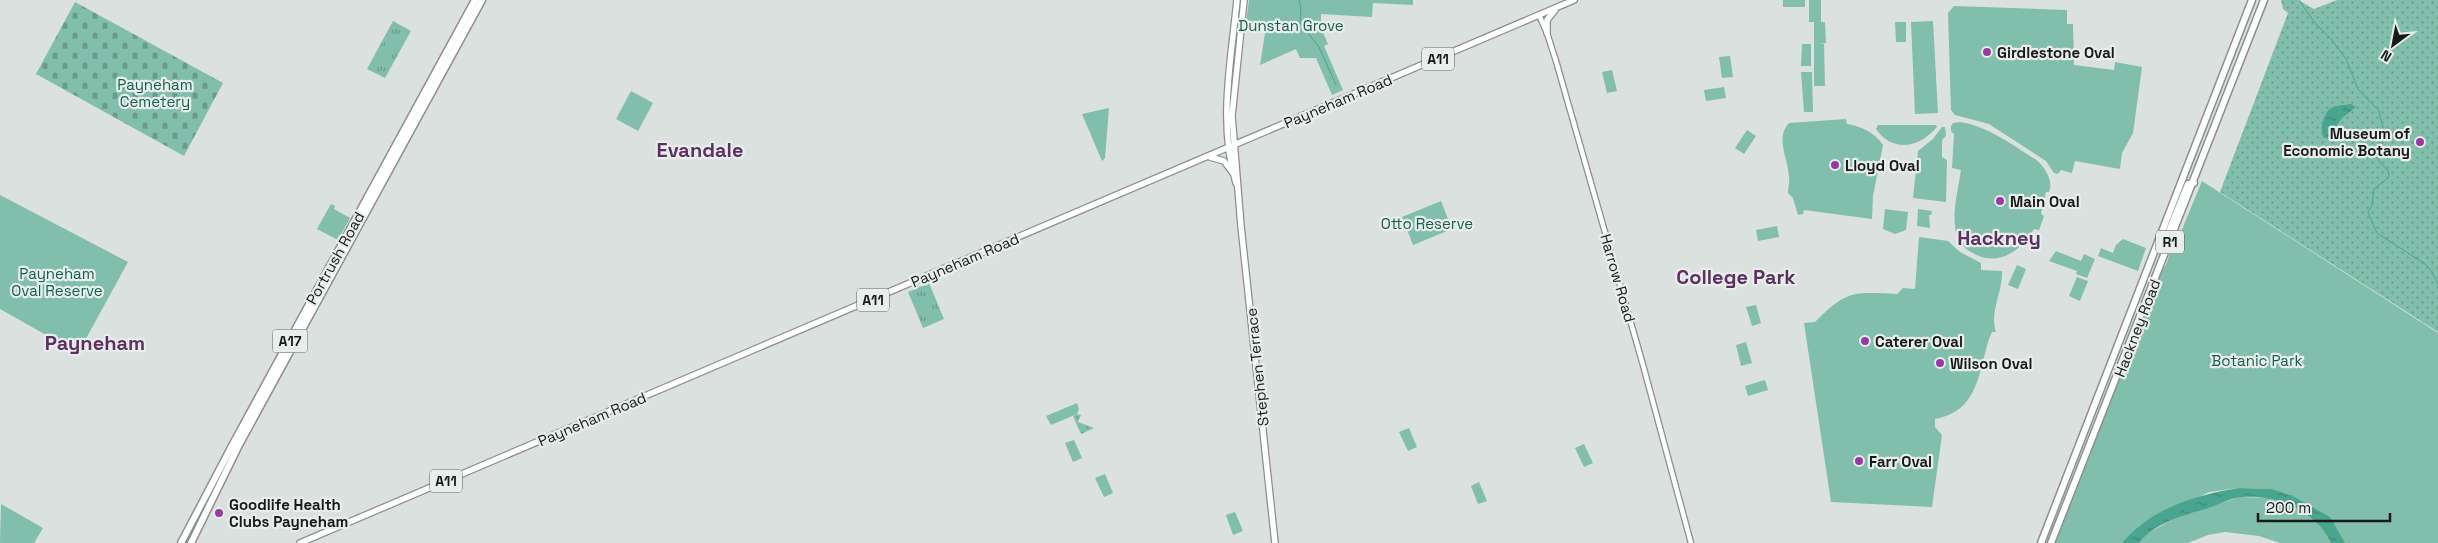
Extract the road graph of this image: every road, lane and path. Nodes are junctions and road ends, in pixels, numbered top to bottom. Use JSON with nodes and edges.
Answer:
{"nodes":[{"id":1,"x":475,"y":0,"type":"edge"},
{"id":2,"x":482,"y":0,"type":"edge"},
{"id":3,"x":1237,"y":0,"type":"edge"},
{"id":4,"x":1244,"y":0,"type":"edge"},
{"id":5,"x":1574,"y":0,"type":"edge"},
{"id":6,"x":2252,"y":0,"type":"edge"},
{"id":7,"x":2264,"y":1,"type":"edge"},
{"id":8,"x":2249,"y":7,"type":"junction"},
{"id":9,"x":1556,"y":8,"type":"junction"},
{"id":10,"x":1539,"y":15,"type":"junction"},
{"id":11,"x":1548,"y":32,"type":"junction"},
{"id":12,"x":462,"y":38,"type":"junction"},
{"id":13,"x":450,"y":45,"type":"junction"},
{"id":14,"x":450,"y":60,"type":"junction"},
{"id":15,"x":1233,"y":81,"type":"junction"},
{"id":16,"x":1235,"y":145,"type":"junction"},
{"id":17,"x":1229,"y":148,"type":"junction"},
{"id":18,"x":1208,"y":157,"type":"junction"},
{"id":19,"x":1234,"y":175,"type":"junction"},
{"id":20,"x":2194,"y":183,"type":"junction"},
{"id":21,"x":1238,"y":190,"type":"junction"},
{"id":22,"x":2158,"y":247,"type":"junction"},
{"id":23,"x":2121,"y":368,"type":"junction"},
{"id":24,"x":2105,"y":380,"type":"junction"},
{"id":25,"x":2055,"y":505,"type":"junction"},
{"id":26,"x":2065,"y":509,"type":"junction"},
{"id":27,"x":182,"y":543,"type":"edge"},
{"id":28,"x":191,"y":543,"type":"edge"},
{"id":29,"x":300,"y":543,"type":"edge"},
{"id":30,"x":1275,"y":543,"type":"edge"},
{"id":31,"x":1691,"y":543,"type":"edge"},
{"id":32,"x":2041,"y":543,"type":"edge"},
{"id":33,"x":2051,"y":543,"type":"edge"}],
"edges":[{"from":1,"to":13,"type":"highway","name":"Portrush Road","number":"A17"},
{"from":2,"to":12,"type":"highway","name":"Portrush Road","number":"A17"},
{"from":3,"to":15,"type":"main road"},
{"from":4,"to":15,"type":"main road"},
{"from":5,"to":9,"type":"main road","name":"Payneham Road","number":"A11"},
{"from":6,"to":8,"type":"highway","name":"Hackney Road","number":"R1"},
{"from":7,"to":8,"type":"highway"},
{"from":7,"to":20,"type":"highway","name":"Hackney Road","number":"R1"},
{"from":8,"to":22,"type":"highway","name":"Hackney Road","number":"R1"},
{"from":9,"to":10,"type":"main road","name":"Payneham Road","number":"A11"},
{"from":9,"to":11,"type":"main road"},
{"from":10,"to":11,"type":"street","name":"Harrow Road"},
{"from":10,"to":16,"type":"main road","name":"Payneham Road","number":"A11"},
{"from":11,"to":31,"type":"street","name":"Harrow Road"},
{"from":12,"to":13,"type":"highway"},
{"from":12,"to":14,"type":"highway","name":"Portrush Road","number":"A17"},
{"from":13,"to":14,"type":"highway"},
{"from":13,"to":27,"type":"highway","name":"Portrush Road","number":"A17"},
{"from":14,"to":28,"type":"highway","name":"Portrush Road","number":"A17"},
{"from":15,"to":16,"type":"main road","name":"Stephen Terrace"},
{"from":15,"to":17,"type":"main road","name":"Stephen Terrace"},
{"from":16,"to":17,"type":"main road","name":"Payneham Road","number":"A11"},
{"from":16,"to":21,"type":"main road","name":"Stephen Terrace"},
{"from":17,"to":18,"type":"main road","name":"Payneham Road","number":"A11"},
{"from":17,"to":19,"type":"main road","name":"Stephen Terrace"},
{"from":18,"to":19,"type":"main road"},
{"from":18,"to":29,"type":"main road","name":"Payneham Road","number":"A11"},
{"from":19,"to":21,"type":"main road","name":"Stephen Terrace"},
{"from":20,"to":22,"type":"highway"},
{"from":20,"to":23,"type":"highway","name":"Hackney Road","number":"R1"},
{"from":21,"to":30,"type":"main road","name":"Stephen Terrace"},
{"from":22,"to":24,"type":"highway","name":"Hackney Road","number":"R1"},
{"from":23,"to":24,"type":"highway"},
{"from":23,"to":26,"type":"highway","name":"Hackney Road","number":"R1"},
{"from":24,"to":25,"type":"highway","name":"Hackney Road","number":"R1"},
{"from":25,"to":26,"type":"highway"},
{"from":25,"to":32,"type":"highway","name":"Hackney Road","number":"R1"},
{"from":26,"to":33,"type":"highway","name":"Hackney Road","number":"R1"}]}
